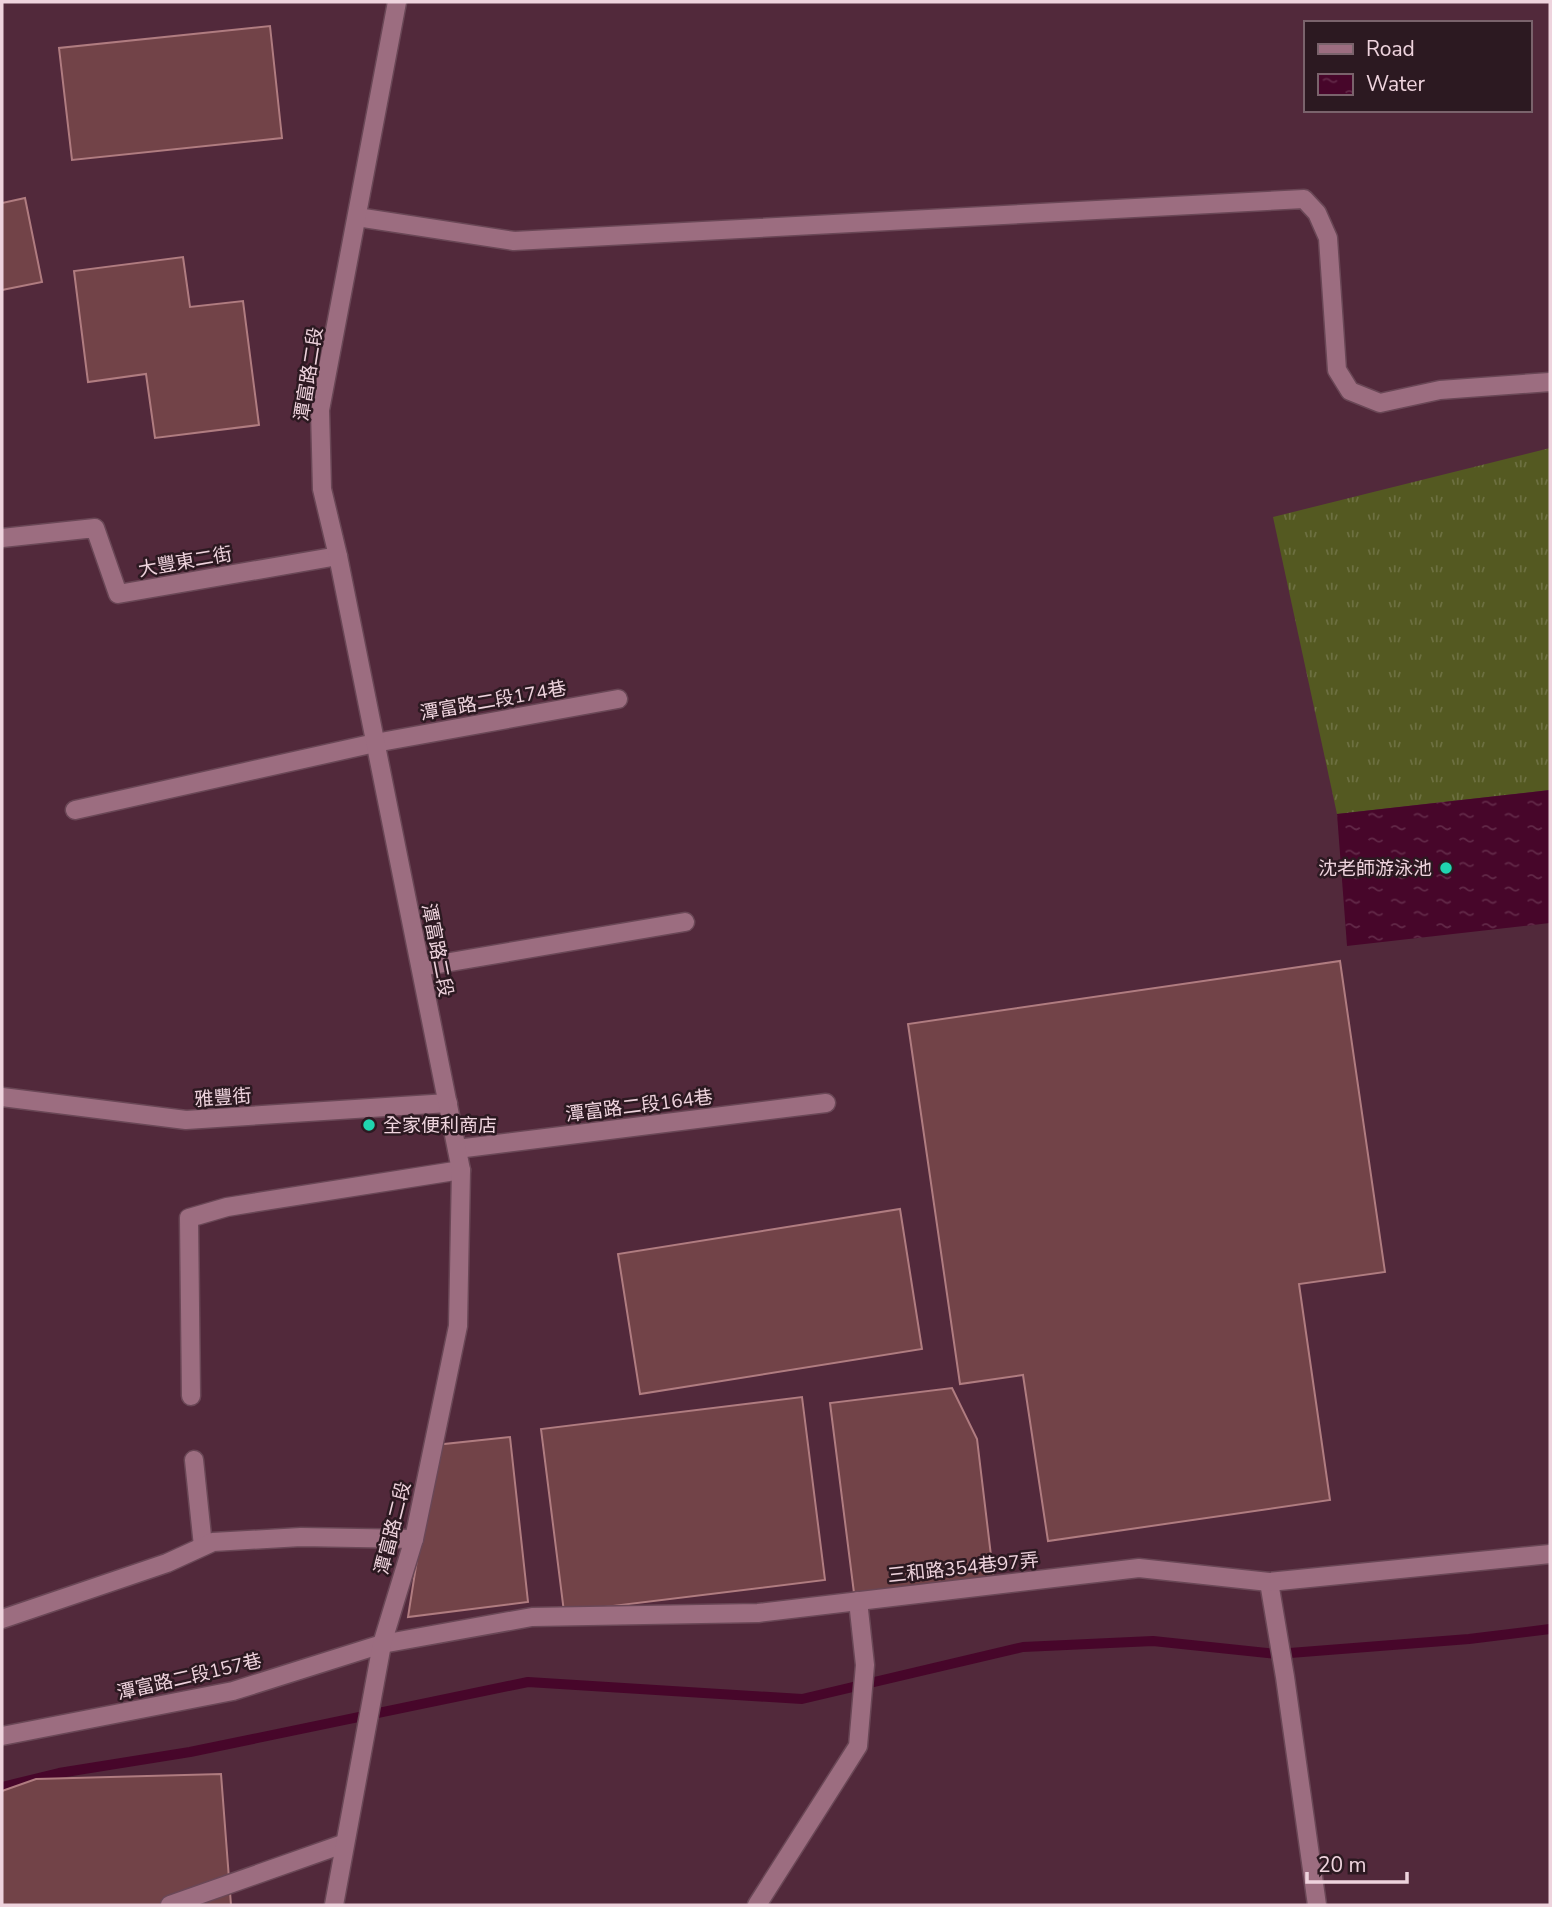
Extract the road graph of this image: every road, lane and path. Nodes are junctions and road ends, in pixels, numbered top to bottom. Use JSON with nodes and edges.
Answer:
{"nodes":[{"id":1,"x":397,"y":2,"type":"edge"},
{"id":2,"x":357,"y":217,"type":"junction"},
{"id":3,"x":1550,"y":382,"type":"edge"},
{"id":4,"x":2,"y":538,"type":"edge"},
{"id":5,"x":338,"y":556,"type":"junction"},
{"id":6,"x":618,"y":699,"type":"dead end"},
{"id":7,"x":375,"y":743,"type":"junction"},
{"id":8,"x":75,"y":810,"type":"dead end"},
{"id":9,"x":685,"y":922,"type":"dead end"},
{"id":10,"x":421,"y":967,"type":"junction"},
{"id":11,"x":2,"y":1097,"type":"edge"},
{"id":12,"x":448,"y":1103,"type":"junction"},
{"id":13,"x":825,"y":1103,"type":"dead end"},
{"id":14,"x":457,"y":1149,"type":"junction"},
{"id":15,"x":461,"y":1170,"type":"junction"},
{"id":16,"x":191,"y":1396,"type":"dead end"},
{"id":17,"x":194,"y":1460,"type":"dead end"},
{"id":18,"x":414,"y":1539,"type":"junction"},
{"id":19,"x":203,"y":1546,"type":"junction"},
{"id":20,"x":1550,"y":1554,"type":"edge"},
{"id":21,"x":1269,"y":1582,"type":"junction"},
{"id":22,"x":858,"y":1601,"type":"junction"},
{"id":23,"x":2,"y":1616,"type":"edge"},
{"id":24,"x":382,"y":1644,"type":"junction"},
{"id":25,"x":2,"y":1735,"type":"edge"},
{"id":26,"x":343,"y":1844,"type":"junction"},
{"id":27,"x":170,"y":1905,"type":"edge"},
{"id":28,"x":334,"y":1905,"type":"edge"},
{"id":29,"x":757,"y":1905,"type":"edge"},
{"id":30,"x":1317,"y":1905,"type":"edge"}],
"edges":[{"from":1,"to":2,"type":"street","name":"潭富路二段"},
{"from":2,"to":3,"type":"street"},
{"from":2,"to":5,"type":"street","name":"潭富路二段"},
{"from":4,"to":5,"type":"street","name":"大豐東二街"},
{"from":5,"to":7,"type":"street","name":"潭富路二段"},
{"from":6,"to":7,"type":"street","name":"潭富路二段174巷"},
{"from":7,"to":8,"type":"street","name":"潭富路二段174巷"},
{"from":7,"to":10,"type":"street","name":"潭富路二段"},
{"from":9,"to":10,"type":"street"},
{"from":10,"to":12,"type":"street","name":"潭富路二段"},
{"from":11,"to":12,"type":"street","name":"雅豐街"},
{"from":12,"to":14,"type":"street","name":"潭富路二段"},
{"from":13,"to":14,"type":"street","name":"潭富路二段164巷"},
{"from":14,"to":15,"type":"street","name":"潭富路二段"},
{"from":15,"to":16,"type":"street"},
{"from":15,"to":18,"type":"street","name":"潭富路二段"},
{"from":17,"to":19,"type":"street"},
{"from":18,"to":19,"type":"street"},
{"from":18,"to":24,"type":"street","name":"潭富路二段"},
{"from":19,"to":23,"type":"street"},
{"from":20,"to":21,"type":"street","name":"三和路354巷97弄"},
{"from":21,"to":22,"type":"street","name":"三和路354巷97弄"},
{"from":21,"to":30,"type":"street"},
{"from":22,"to":24,"type":"street","name":"三和路354巷97弄"},
{"from":22,"to":29,"type":"street"},
{"from":24,"to":25,"type":"street","name":"潭富路二段157巷"},
{"from":24,"to":26,"type":"street","name":"潭富路二段"},
{"from":26,"to":27,"type":"street"},
{"from":26,"to":28,"type":"street","name":"潭富路二段"}]}
